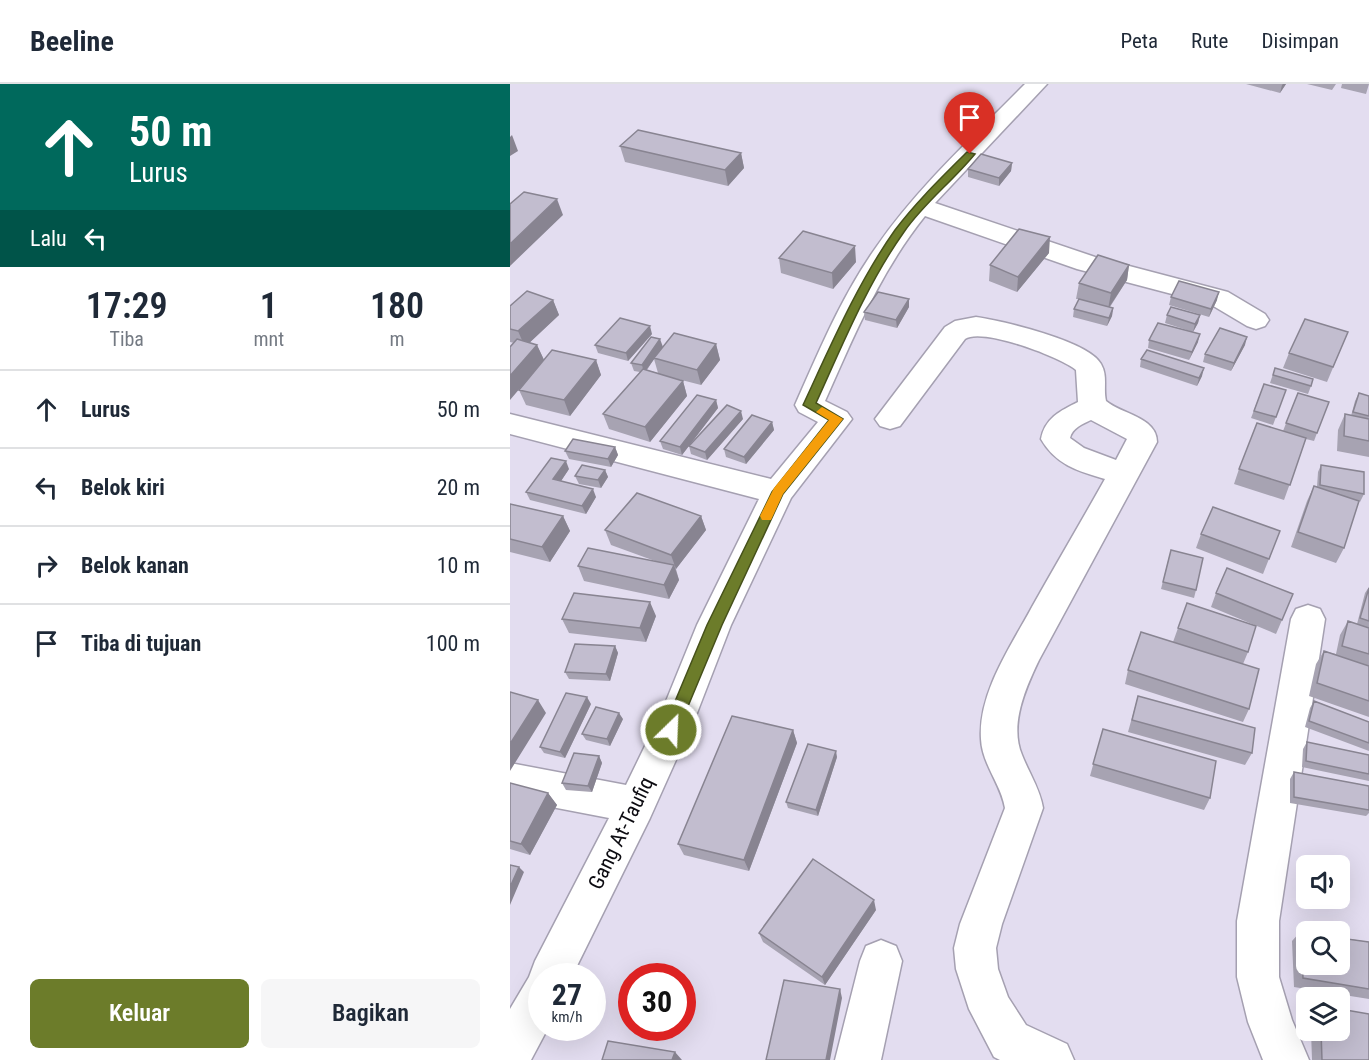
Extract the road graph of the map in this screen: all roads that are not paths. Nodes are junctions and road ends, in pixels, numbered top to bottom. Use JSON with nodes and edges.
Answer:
{"nodes":[{"id":1,"x":1037,"y":84,"type":"edge"},
{"id":2,"x":920,"y":206,"type":"junction"},
{"id":3,"x":1256,"y":320,"type":"dead end"},
{"id":4,"x":1094,"y":406,"type":"junction"},
{"id":5,"x":890,"y":419,"type":"dead end"},
{"id":6,"x":510,"y":424,"type":"edge"},
{"id":7,"x":1124,"y":474,"type":"junction"},
{"id":8,"x":778,"y":492,"type":"junction"},
{"id":9,"x":1308,"y":619,"type":"dead end"},
{"id":10,"x":510,"y":781,"type":"edge"},
{"id":11,"x":636,"y":806,"type":"junction"},
{"id":12,"x":881,"y":961,"type":"dead end"},
{"id":13,"x":557,"y":963,"type":"edge"},
{"id":14,"x":528,"y":1020,"type":"edge"},
{"id":15,"x":510,"y":1055,"type":"edge"},
{"id":16,"x":1026,"y":1055,"type":"edge"},
{"id":17,"x":858,"y":1060,"type":"edge"},
{"id":18,"x":1286,"y":1060,"type":"edge"}],
"edges":[{"from":1,"to":2,"type":"street"},
{"from":2,"to":3,"type":"street"},
{"from":2,"to":8,"type":"street","name":"Gang At-Taufiq"},
{"from":4,"to":5,"type":"street"},
{"from":4,"to":7,"type":"street"},
{"from":4,"to":7,"type":"street"},
{"from":6,"to":8,"type":"street"},
{"from":7,"to":16,"type":"street"},
{"from":8,"to":11,"type":"street","name":"Gang At-Taufiq"},
{"from":9,"to":18,"type":"street"},
{"from":10,"to":11,"type":"street"},
{"from":11,"to":13,"type":"street","name":"Gang At-Taufiq"},
{"from":12,"to":17,"type":"street"},
{"from":14,"to":15,"type":"street"}]}
